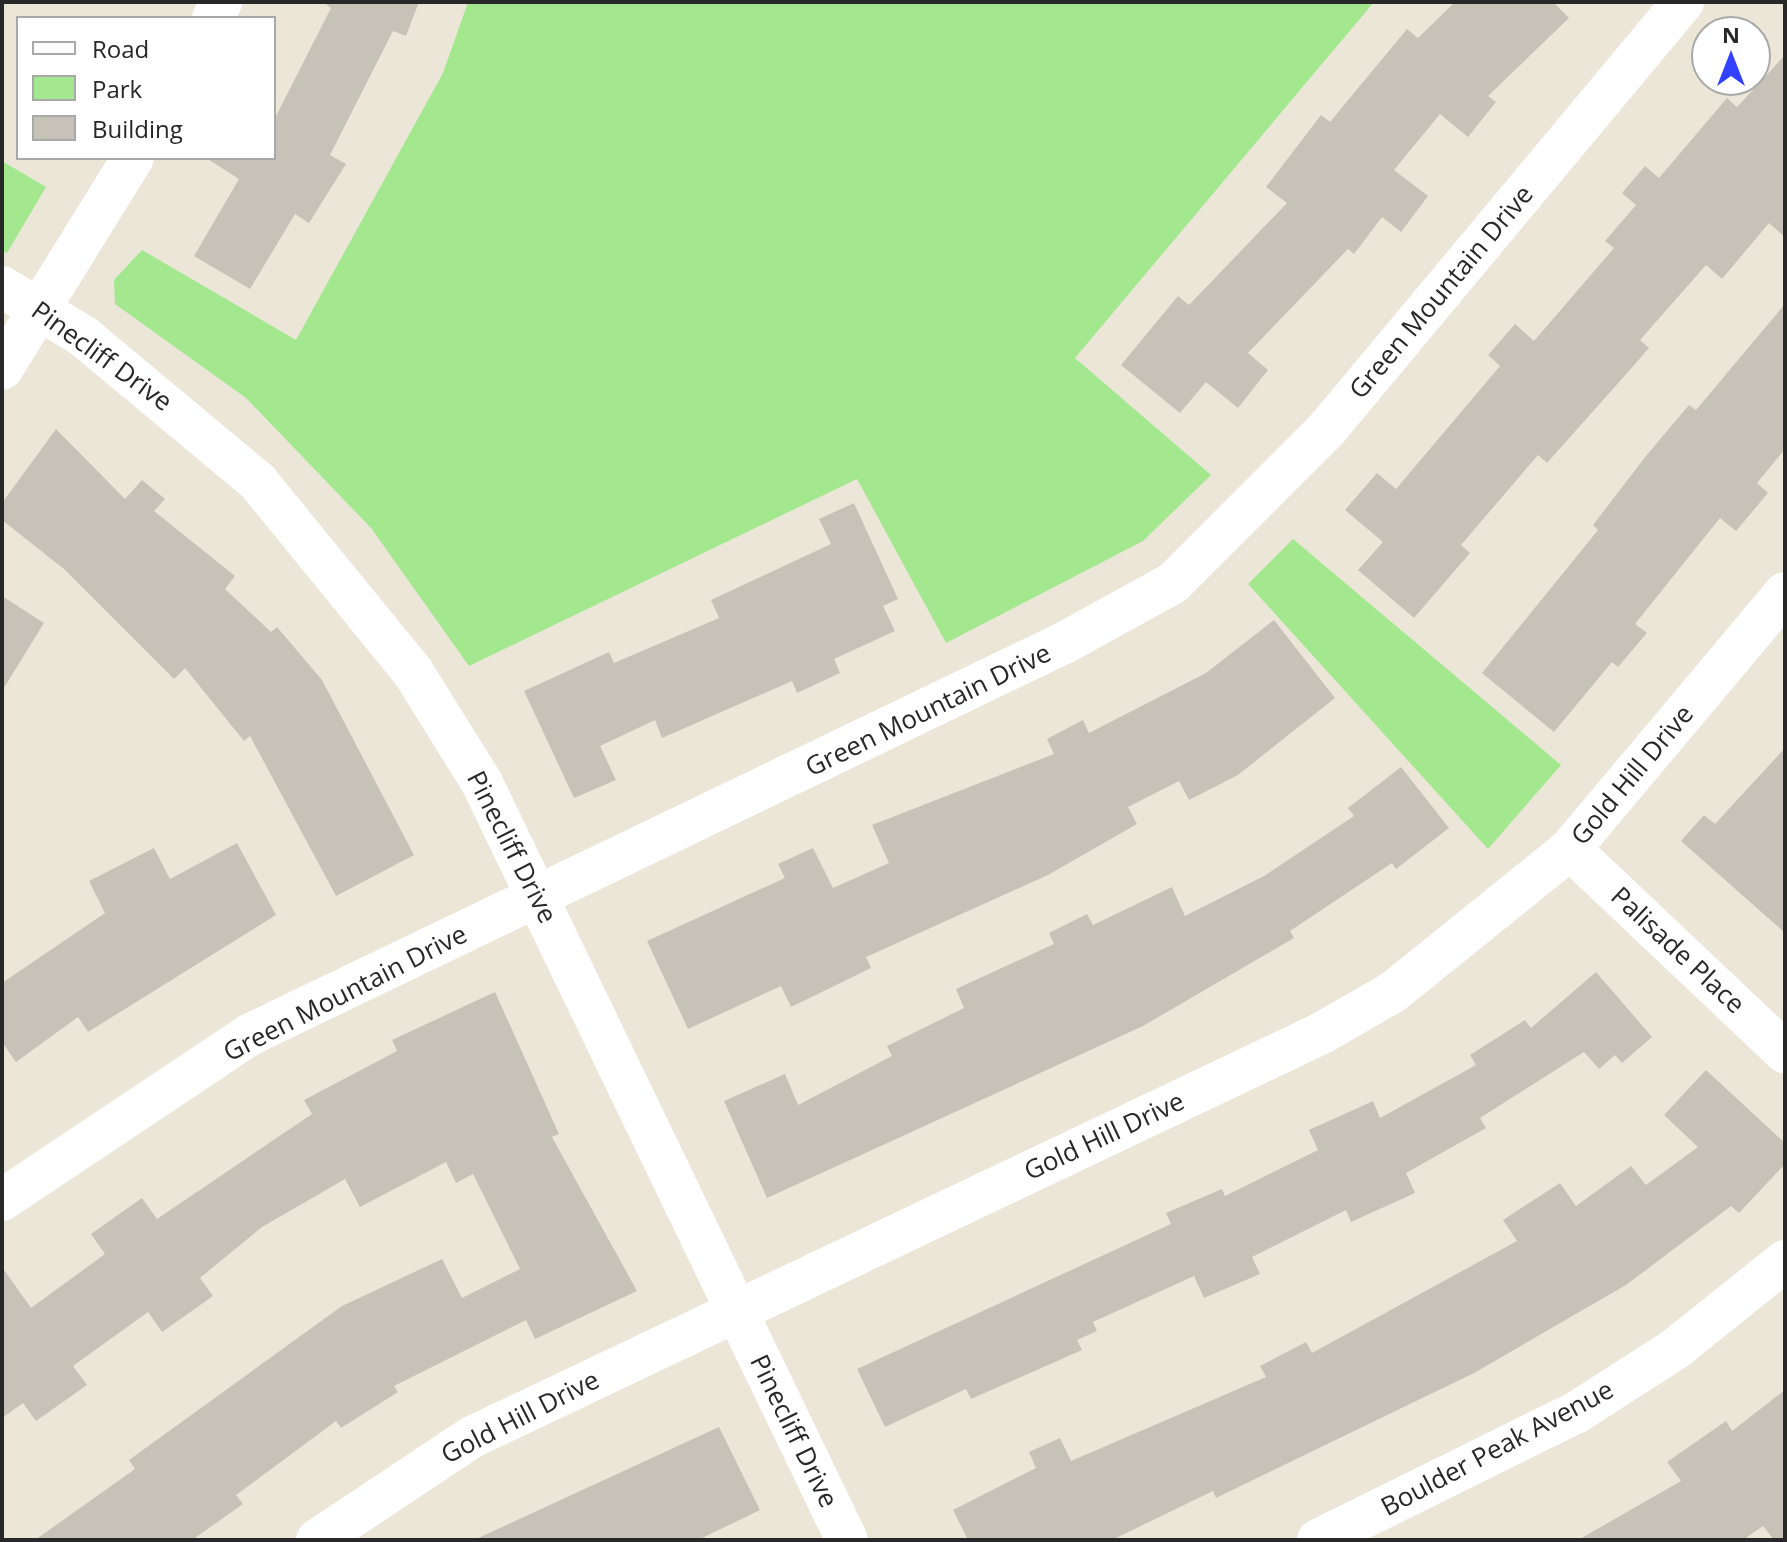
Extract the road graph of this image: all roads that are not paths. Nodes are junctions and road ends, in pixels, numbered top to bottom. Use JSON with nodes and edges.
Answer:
{"nodes":[{"id":1,"x":1683,"y":2,"type":"edge"},
{"id":2,"x":132,"y":160,"type":"edge"},
{"id":3,"x":2,"y":287,"type":"edge"},
{"id":4,"x":39,"y":307,"type":"junction"},
{"id":5,"x":2,"y":369,"type":"edge"},
{"id":6,"x":1785,"y":593,"type":"edge"},
{"id":7,"x":1570,"y":849,"type":"junction"},
{"id":8,"x":539,"y":898,"type":"junction"},
{"id":9,"x":1785,"y":1052,"type":"edge"},
{"id":10,"x":2,"y":1200,"type":"edge"},
{"id":11,"x":1785,"y":1261,"type":"edge"},
{"id":12,"x":735,"y":1312,"type":"junction"},
{"id":13,"x":317,"y":1540,"type":"edge"},
{"id":14,"x":847,"y":1540,"type":"edge"},
{"id":15,"x":1318,"y":1540,"type":"edge"}],
"edges":[{"from":1,"to":8,"type":"street","name":"Green Mountain Drive"},
{"from":2,"to":4,"type":"street"},
{"from":3,"to":4,"type":"street","name":"Pinecliff Drive"},
{"from":4,"to":5,"type":"street"},
{"from":4,"to":8,"type":"street","name":"Pinecliff Drive"},
{"from":6,"to":7,"type":"street","name":"Gold Hill Drive"},
{"from":7,"to":9,"type":"street","name":"Palisade Place"},
{"from":7,"to":12,"type":"street","name":"Gold Hill Drive"},
{"from":8,"to":10,"type":"street","name":"Green Mountain Drive"},
{"from":8,"to":12,"type":"street","name":"Pinecliff Drive"},
{"from":11,"to":15,"type":"street","name":"Boulder Peak Avenue"},
{"from":12,"to":13,"type":"street","name":"Gold Hill Drive"},
{"from":12,"to":14,"type":"street","name":"Pinecliff Drive"}]}
